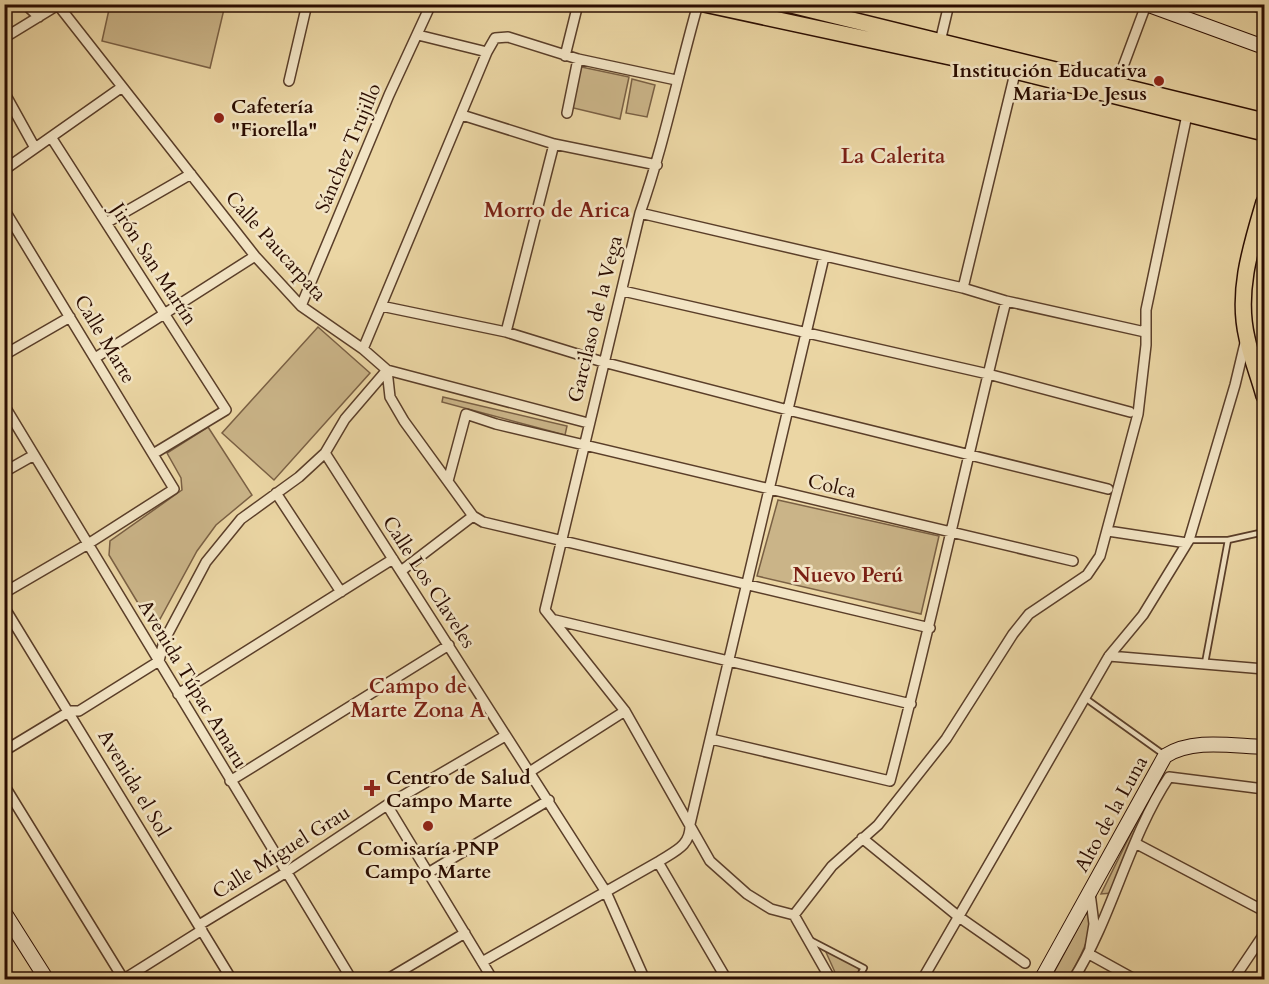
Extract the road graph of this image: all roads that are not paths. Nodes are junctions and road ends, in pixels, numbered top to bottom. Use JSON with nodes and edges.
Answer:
{"nodes":[{"id":1,"x":26,"y":4,"type":"edge"},
{"id":2,"x":307,"y":4,"type":"edge"},
{"id":3,"x":432,"y":4,"type":"edge"},
{"id":4,"x":578,"y":4,"type":"edge"},
{"id":5,"x":698,"y":4,"type":"edge"},
{"id":6,"x":704,"y":4,"type":"edge"},
{"id":7,"x":787,"y":4,"type":"edge"},
{"id":8,"x":949,"y":4,"type":"edge"},
{"id":9,"x":1146,"y":4,"type":"edge"},
{"id":10,"x":58,"y":5,"type":"edge"},
{"id":11,"x":817,"y":8,"type":"edge"},
{"id":12,"x":39,"y":17,"type":"junction"},
{"id":13,"x":822,"y":28,"type":"junction"},
{"id":14,"x":418,"y":35,"type":"junction"},
{"id":15,"x":4,"y":38,"type":"edge"},
{"id":16,"x":1264,"y":47,"type":"edge"},
{"id":17,"x":939,"y":48,"type":"junction"},
{"id":18,"x":487,"y":52,"type":"junction"},
{"id":19,"x":565,"y":56,"type":"junction"},
{"id":20,"x":578,"y":59,"type":"junction"},
{"id":21,"x":1016,"y":65,"type":"junction"},
{"id":22,"x":676,"y":80,"type":"junction"},
{"id":23,"x":289,"y":81,"type":"dead end"},
{"id":24,"x":122,"y":87,"type":"junction"},
{"id":25,"x":1115,"y":90,"type":"junction"},
{"id":26,"x":4,"y":92,"type":"edge"},
{"id":27,"x":1189,"y":108,"type":"junction"},
{"id":28,"x":567,"y":113,"type":"dead end"},
{"id":29,"x":462,"y":115,"type":"junction"},
{"id":30,"x":1264,"y":120,"type":"edge"},
{"id":31,"x":1264,"y":133,"type":"edge"},
{"id":32,"x":51,"y":137,"type":"junction"},
{"id":33,"x":554,"y":144,"type":"junction"},
{"id":34,"x":35,"y":148,"type":"junction"},
{"id":35,"x":657,"y":165,"type":"junction"},
{"id":36,"x":4,"y":170,"type":"edge"},
{"id":37,"x":191,"y":174,"type":"junction"},
{"id":38,"x":1264,"y":206,"type":"edge"},
{"id":39,"x":4,"y":209,"type":"edge"},
{"id":40,"x":640,"y":213,"type":"junction"},
{"id":41,"x":106,"y":224,"type":"junction"},
{"id":42,"x":255,"y":256,"type":"junction"},
{"id":43,"x":824,"y":257,"type":"junction"},
{"id":44,"x":963,"y":288,"type":"junction"},
{"id":45,"x":623,"y":291,"type":"junction"},
{"id":46,"x":1006,"y":301,"type":"junction"},
{"id":47,"x":302,"y":306,"type":"junction"},
{"id":48,"x":381,"y":306,"type":"junction"},
{"id":49,"x":163,"y":312,"type":"junction"},
{"id":50,"x":70,"y":317,"type":"junction"},
{"id":51,"x":506,"y":332,"type":"junction"},
{"id":52,"x":1145,"y":332,"type":"junction"},
{"id":53,"x":806,"y":333,"type":"junction"},
{"id":54,"x":1246,"y":337,"type":"junction"},
{"id":55,"x":363,"y":349,"type":"junction"},
{"id":56,"x":4,"y":356,"type":"edge"},
{"id":57,"x":95,"y":358,"type":"junction"},
{"id":58,"x":603,"y":362,"type":"junction"},
{"id":59,"x":387,"y":370,"type":"junction"},
{"id":60,"x":988,"y":374,"type":"junction"},
{"id":61,"x":1264,"y":396,"type":"edge"},
{"id":62,"x":4,"y":405,"type":"edge"},
{"id":63,"x":788,"y":410,"type":"junction"},
{"id":64,"x":1130,"y":412,"type":"dead end"},
{"id":65,"x":588,"y":423,"type":"junction"},
{"id":66,"x":584,"y":445,"type":"junction"},
{"id":67,"x":325,"y":453,"type":"junction"},
{"id":68,"x":968,"y":453,"type":"junction"},
{"id":69,"x":153,"y":454,"type":"junction"},
{"id":70,"x":34,"y":455,"type":"junction"},
{"id":71,"x":4,"y":472,"type":"edge"},
{"id":72,"x":448,"y":481,"type":"junction"},
{"id":73,"x":1108,"y":489,"type":"dead end"},
{"id":74,"x":770,"y":490,"type":"junction"},
{"id":75,"x":276,"y":493,"type":"junction"},
{"id":76,"x":473,"y":516,"type":"junction"},
{"id":77,"x":1108,"y":531,"type":"junction"},
{"id":78,"x":951,"y":532,"type":"junction"},
{"id":79,"x":1264,"y":532,"type":"edge"},
{"id":80,"x":562,"y":540,"type":"junction"},
{"id":81,"x":1228,"y":540,"type":"junction"},
{"id":82,"x":1188,"y":542,"type":"junction"},
{"id":83,"x":88,"y":544,"type":"junction"},
{"id":84,"x":393,"y":559,"type":"junction"},
{"id":85,"x":1073,"y":561,"type":"dead end"},
{"id":86,"x":401,"y":571,"type":"junction"},
{"id":87,"x":748,"y":584,"type":"junction"},
{"id":88,"x":341,"y":592,"type":"junction"},
{"id":89,"x":4,"y":593,"type":"edge"},
{"id":90,"x":4,"y":606,"type":"edge"},
{"id":91,"x":555,"y":620,"type":"junction"},
{"id":92,"x":930,"y":628,"type":"junction"},
{"id":93,"x":449,"y":645,"type":"junction"},
{"id":94,"x":1109,"y":656,"type":"junction"},
{"id":95,"x":159,"y":661,"type":"junction"},
{"id":96,"x":728,"y":662,"type":"junction"},
{"id":97,"x":1205,"y":663,"type":"junction"},
{"id":98,"x":1264,"y":669,"type":"edge"},
{"id":99,"x":178,"y":694,"type":"junction"},
{"id":100,"x":1085,"y":698,"type":"junction"},
{"id":101,"x":910,"y":704,"type":"junction"},
{"id":102,"x":70,"y":711,"type":"junction"},
{"id":103,"x":625,"y":711,"type":"junction"},
{"id":104,"x":505,"y":735,"type":"junction"},
{"id":105,"x":711,"y":740,"type":"junction"},
{"id":106,"x":1264,"y":747,"type":"edge"},
{"id":107,"x":4,"y":751,"type":"edge"},
{"id":108,"x":1165,"y":756,"type":"junction"},
{"id":109,"x":531,"y":771,"type":"junction"},
{"id":110,"x":230,"y":781,"type":"junction"},
{"id":111,"x":4,"y":785,"type":"edge"},
{"id":112,"x":1264,"y":789,"type":"edge"},
{"id":113,"x":549,"y":800,"type":"junction"},
{"id":114,"x":387,"y":805,"type":"junction"},
{"id":115,"x":690,"y":824,"type":"junction"},
{"id":116,"x":862,"y":838,"type":"junction"},
{"id":117,"x":1135,"y":843,"type":"junction"},
{"id":118,"x":658,"y":862,"type":"junction"},
{"id":119,"x":285,"y":873,"type":"junction"},
{"id":120,"x":428,"y":873,"type":"junction"},
{"id":121,"x":606,"y":892,"type":"junction"},
{"id":122,"x":1090,"y":893,"type":"junction"},
{"id":123,"x":1264,"y":911,"type":"edge"},
{"id":124,"x":4,"y":912,"type":"edge"},
{"id":125,"x":794,"y":915,"type":"junction"},
{"id":126,"x":959,"y":917,"type":"junction"},
{"id":127,"x":201,"y":927,"type":"junction"},
{"id":128,"x":465,"y":933,"type":"junction"},
{"id":129,"x":1264,"y":934,"type":"edge"},
{"id":130,"x":809,"y":940,"type":"junction"},
{"id":131,"x":1089,"y":954,"type":"junction"},
{"id":132,"x":482,"y":962,"type":"junction"},
{"id":133,"x":1025,"y":963,"type":"dead end"},
{"id":134,"x":124,"y":979,"type":"edge"},
{"id":135,"x":644,"y":979,"type":"edge"},
{"id":136,"x":47,"y":980,"type":"edge"},
{"id":137,"x":232,"y":980,"type":"edge"},
{"id":138,"x":352,"y":980,"type":"edge"},
{"id":139,"x":386,"y":980,"type":"edge"},
{"id":140,"x":493,"y":980,"type":"edge"},
{"id":141,"x":727,"y":980,"type":"edge"},
{"id":142,"x":831,"y":980,"type":"edge"},
{"id":143,"x":857,"y":980,"type":"edge"},
{"id":144,"x":922,"y":980,"type":"edge"},
{"id":145,"x":1041,"y":980,"type":"edge"},
{"id":146,"x":1073,"y":980,"type":"edge"},
{"id":147,"x":1136,"y":980,"type":"edge"},
{"id":148,"x":1233,"y":980,"type":"edge"}],
"edges":[{"from":1,"to":12,"type":"street"},
{"from":2,"to":23,"type":"street"},
{"from":3,"to":14,"type":"street","name":"Sánchez Trujillo"},
{"from":4,"to":19,"type":"street"},
{"from":5,"to":22,"type":"street","name":"Garcilaso de la Vega"},
{"from":6,"to":13,"type":"main road"},
{"from":7,"to":11,"type":"main road"},
{"from":8,"to":17,"type":"street"},
{"from":9,"to":16,"type":"main road"},
{"from":9,"to":25,"type":"street"},
{"from":10,"to":12,"type":"street"},
{"from":10,"to":24,"type":"street","name":"Calle Paucarpata"},
{"from":11,"to":13,"type":"street"},
{"from":11,"to":17,"type":"main road"},
{"from":12,"to":15,"type":"street"},
{"from":13,"to":17,"type":"main road"},
{"from":14,"to":18,"type":"street"},
{"from":14,"to":47,"type":"street","name":"Sánchez Trujillo"},
{"from":17,"to":21,"type":"main road"},
{"from":18,"to":19,"type":"street"},
{"from":18,"to":29,"type":"street"},
{"from":19,"to":20,"type":"street"},
{"from":20,"to":22,"type":"street"},
{"from":20,"to":28,"type":"street"},
{"from":21,"to":25,"type":"main road"},
{"from":21,"to":44,"type":"street"},
{"from":22,"to":35,"type":"street","name":"Garcilaso de la Vega"},
{"from":24,"to":32,"type":"street"},
{"from":24,"to":37,"type":"street","name":"Calle Paucarpata"},
{"from":25,"to":27,"type":"main road"},
{"from":26,"to":34,"type":"street"},
{"from":27,"to":30,"type":"main road"},
{"from":27,"to":31,"type":"main road"},
{"from":27,"to":52,"type":"street"},
{"from":29,"to":33,"type":"street"},
{"from":29,"to":48,"type":"street"},
{"from":32,"to":34,"type":"street"},
{"from":32,"to":41,"type":"street","name":"Jirón San Martín"},
{"from":33,"to":35,"type":"street"},
{"from":33,"to":51,"type":"street"},
{"from":34,"to":36,"type":"street"},
{"from":35,"to":40,"type":"street","name":"Garcilaso de la Vega"},
{"from":37,"to":41,"type":"street"},
{"from":37,"to":42,"type":"street","name":"Calle Paucarpata"},
{"from":38,"to":54,"type":"main road"},
{"from":39,"to":50,"type":"street","name":"Calle Marte"},
{"from":40,"to":43,"type":"street"},
{"from":40,"to":45,"type":"street","name":"Garcilaso de la Vega"},
{"from":41,"to":49,"type":"street","name":"Jirón San Martín"},
{"from":42,"to":47,"type":"street","name":"Calle Paucarpata"},
{"from":42,"to":49,"type":"street"},
{"from":43,"to":44,"type":"street"},
{"from":43,"to":53,"type":"street"},
{"from":44,"to":46,"type":"street"},
{"from":45,"to":53,"type":"street"},
{"from":45,"to":58,"type":"street","name":"Garcilaso de la Vega"},
{"from":46,"to":52,"type":"street"},
{"from":46,"to":60,"type":"street"},
{"from":47,"to":55,"type":"street","name":"Calle Paucarpata"},
{"from":48,"to":51,"type":"street"},
{"from":48,"to":55,"type":"street"},
{"from":49,"to":57,"type":"street"},
{"from":49,"to":69,"type":"street","name":"Jirón San Martín"},
{"from":50,"to":56,"type":"street"},
{"from":50,"to":57,"type":"street","name":"Calle Marte"},
{"from":51,"to":58,"type":"street"},
{"from":52,"to":77,"type":"street"},
{"from":53,"to":60,"type":"street"},
{"from":53,"to":63,"type":"street"},
{"from":54,"to":61,"type":"main road"},
{"from":54,"to":82,"type":"street"},
{"from":55,"to":59,"type":"street","name":"Calle Paucarpata"},
{"from":57,"to":69,"type":"street","name":"Calle Marte"},
{"from":58,"to":63,"type":"street"},
{"from":58,"to":65,"type":"street","name":"Garcilaso de la Vega"},
{"from":59,"to":65,"type":"street"},
{"from":59,"to":67,"type":"street"},
{"from":59,"to":72,"type":"street"},
{"from":60,"to":64,"type":"street"},
{"from":60,"to":68,"type":"street"},
{"from":62,"to":70,"type":"street","name":"Avenida Túpac Amaru"},
{"from":63,"to":68,"type":"street"},
{"from":63,"to":74,"type":"street"},
{"from":65,"to":66,"type":"street","name":"Garcilaso de la Vega"},
{"from":66,"to":72,"type":"street","name":"Colca"},
{"from":66,"to":74,"type":"street","name":"Colca"},
{"from":66,"to":80,"type":"street","name":"Garcilaso de la Vega"},
{"from":67,"to":75,"type":"street"},
{"from":67,"to":84,"type":"street","name":"Calle Los Claveles"},
{"from":68,"to":73,"type":"street"},
{"from":68,"to":78,"type":"street"},
{"from":69,"to":83,"type":"street","name":"Calle Marte"},
{"from":70,"to":71,"type":"street"},
{"from":70,"to":83,"type":"street","name":"Avenida Túpac Amaru"},
{"from":72,"to":76,"type":"street"},
{"from":74,"to":78,"type":"street","name":"Colca"},
{"from":74,"to":87,"type":"street"},
{"from":75,"to":88,"type":"street"},
{"from":75,"to":95,"type":"street"},
{"from":76,"to":80,"type":"street"},
{"from":76,"to":86,"type":"street"},
{"from":77,"to":82,"type":"street"},
{"from":77,"to":116,"type":"street"},
{"from":78,"to":85,"type":"street","name":"Colca"},
{"from":78,"to":92,"type":"street"},
{"from":79,"to":81,"type":"lane"},
{"from":80,"to":87,"type":"street"},
{"from":80,"to":91,"type":"street","name":"Garcilaso de la Vega"},
{"from":81,"to":82,"type":"lane"},
{"from":81,"to":97,"type":"lane"},
{"from":82,"to":94,"type":"street"},
{"from":83,"to":89,"type":"street"},
{"from":83,"to":95,"type":"street","name":"Avenida Túpac Amaru"},
{"from":84,"to":86,"type":"street","name":"Calle Los Claveles"},
{"from":84,"to":88,"type":"street"},
{"from":86,"to":93,"type":"street","name":"Calle Los Claveles"},
{"from":87,"to":92,"type":"street"},
{"from":87,"to":96,"type":"street"},
{"from":88,"to":99,"type":"street"},
{"from":90,"to":102,"type":"street","name":"Avenida el Sol"},
{"from":91,"to":96,"type":"street"},
{"from":91,"to":103,"type":"street"},
{"from":92,"to":101,"type":"street"},
{"from":93,"to":104,"type":"street","name":"Calle Los Claveles"},
{"from":93,"to":110,"type":"street"},
{"from":94,"to":97,"type":"street"},
{"from":94,"to":100,"type":"street"},
{"from":95,"to":99,"type":"street","name":"Avenida Túpac Amaru"},
{"from":95,"to":102,"type":"street"},
{"from":96,"to":101,"type":"street"},
{"from":96,"to":105,"type":"street"},
{"from":97,"to":98,"type":"street"},
{"from":99,"to":110,"type":"street","name":"Avenida Túpac Amaru"},
{"from":100,"to":108,"type":"lane"},
{"from":100,"to":126,"type":"street"},
{"from":101,"to":105,"type":"street"},
{"from":102,"to":107,"type":"street"},
{"from":102,"to":127,"type":"street","name":"Avenida el Sol"},
{"from":103,"to":109,"type":"street"},
{"from":103,"to":115,"type":"street"},
{"from":104,"to":109,"type":"street","name":"Calle Los Claveles"},
{"from":104,"to":114,"type":"street","name":"Calle Miguel Grau"},
{"from":105,"to":115,"type":"street"},
{"from":106,"to":108,"type":"main road","name":"Alto de la Luna"},
{"from":108,"to":122,"type":"main road","name":"Alto de la Luna"},
{"from":109,"to":113,"type":"street","name":"Calle Los Claveles"},
{"from":110,"to":119,"type":"street","name":"Avenida Túpac Amaru"},
{"from":111,"to":134,"type":"street"},
{"from":112,"to":117,"type":"street"},
{"from":113,"to":120,"type":"street"},
{"from":113,"to":121,"type":"street","name":"Calle Los Claveles"},
{"from":114,"to":119,"type":"street","name":"Calle Miguel Grau"},
{"from":114,"to":120,"type":"street"},
{"from":115,"to":118,"type":"street"},
{"from":115,"to":125,"type":"street"},
{"from":116,"to":125,"type":"street"},
{"from":116,"to":126,"type":"street"},
{"from":117,"to":123,"type":"street"},
{"from":117,"to":131,"type":"street"},
{"from":118,"to":121,"type":"street"},
{"from":118,"to":141,"type":"street"},
{"from":119,"to":127,"type":"street","name":"Calle Miguel Grau"},
{"from":119,"to":138,"type":"street","name":"Avenida Túpac Amaru"},
{"from":120,"to":128,"type":"street"},
{"from":121,"to":132,"type":"street"},
{"from":121,"to":135,"type":"street","name":"Calle Los Claveles"},
{"from":122,"to":131,"type":"street"},
{"from":122,"to":145,"type":"main road","name":"Alto de la Luna"},
{"from":124,"to":136,"type":"main road"},
{"from":125,"to":130,"type":"street"},
{"from":126,"to":133,"type":"street"},
{"from":126,"to":144,"type":"street"},
{"from":127,"to":134,"type":"street","name":"Calle Miguel Grau"},
{"from":127,"to":137,"type":"street","name":"Avenida el Sol"},
{"from":128,"to":132,"type":"street"},
{"from":128,"to":139,"type":"street"},
{"from":129,"to":148,"type":"street"},
{"from":130,"to":142,"type":"street"},
{"from":130,"to":143,"type":"lane"},
{"from":131,"to":146,"type":"street"},
{"from":131,"to":147,"type":"street"},
{"from":132,"to":140,"type":"street"}]}
